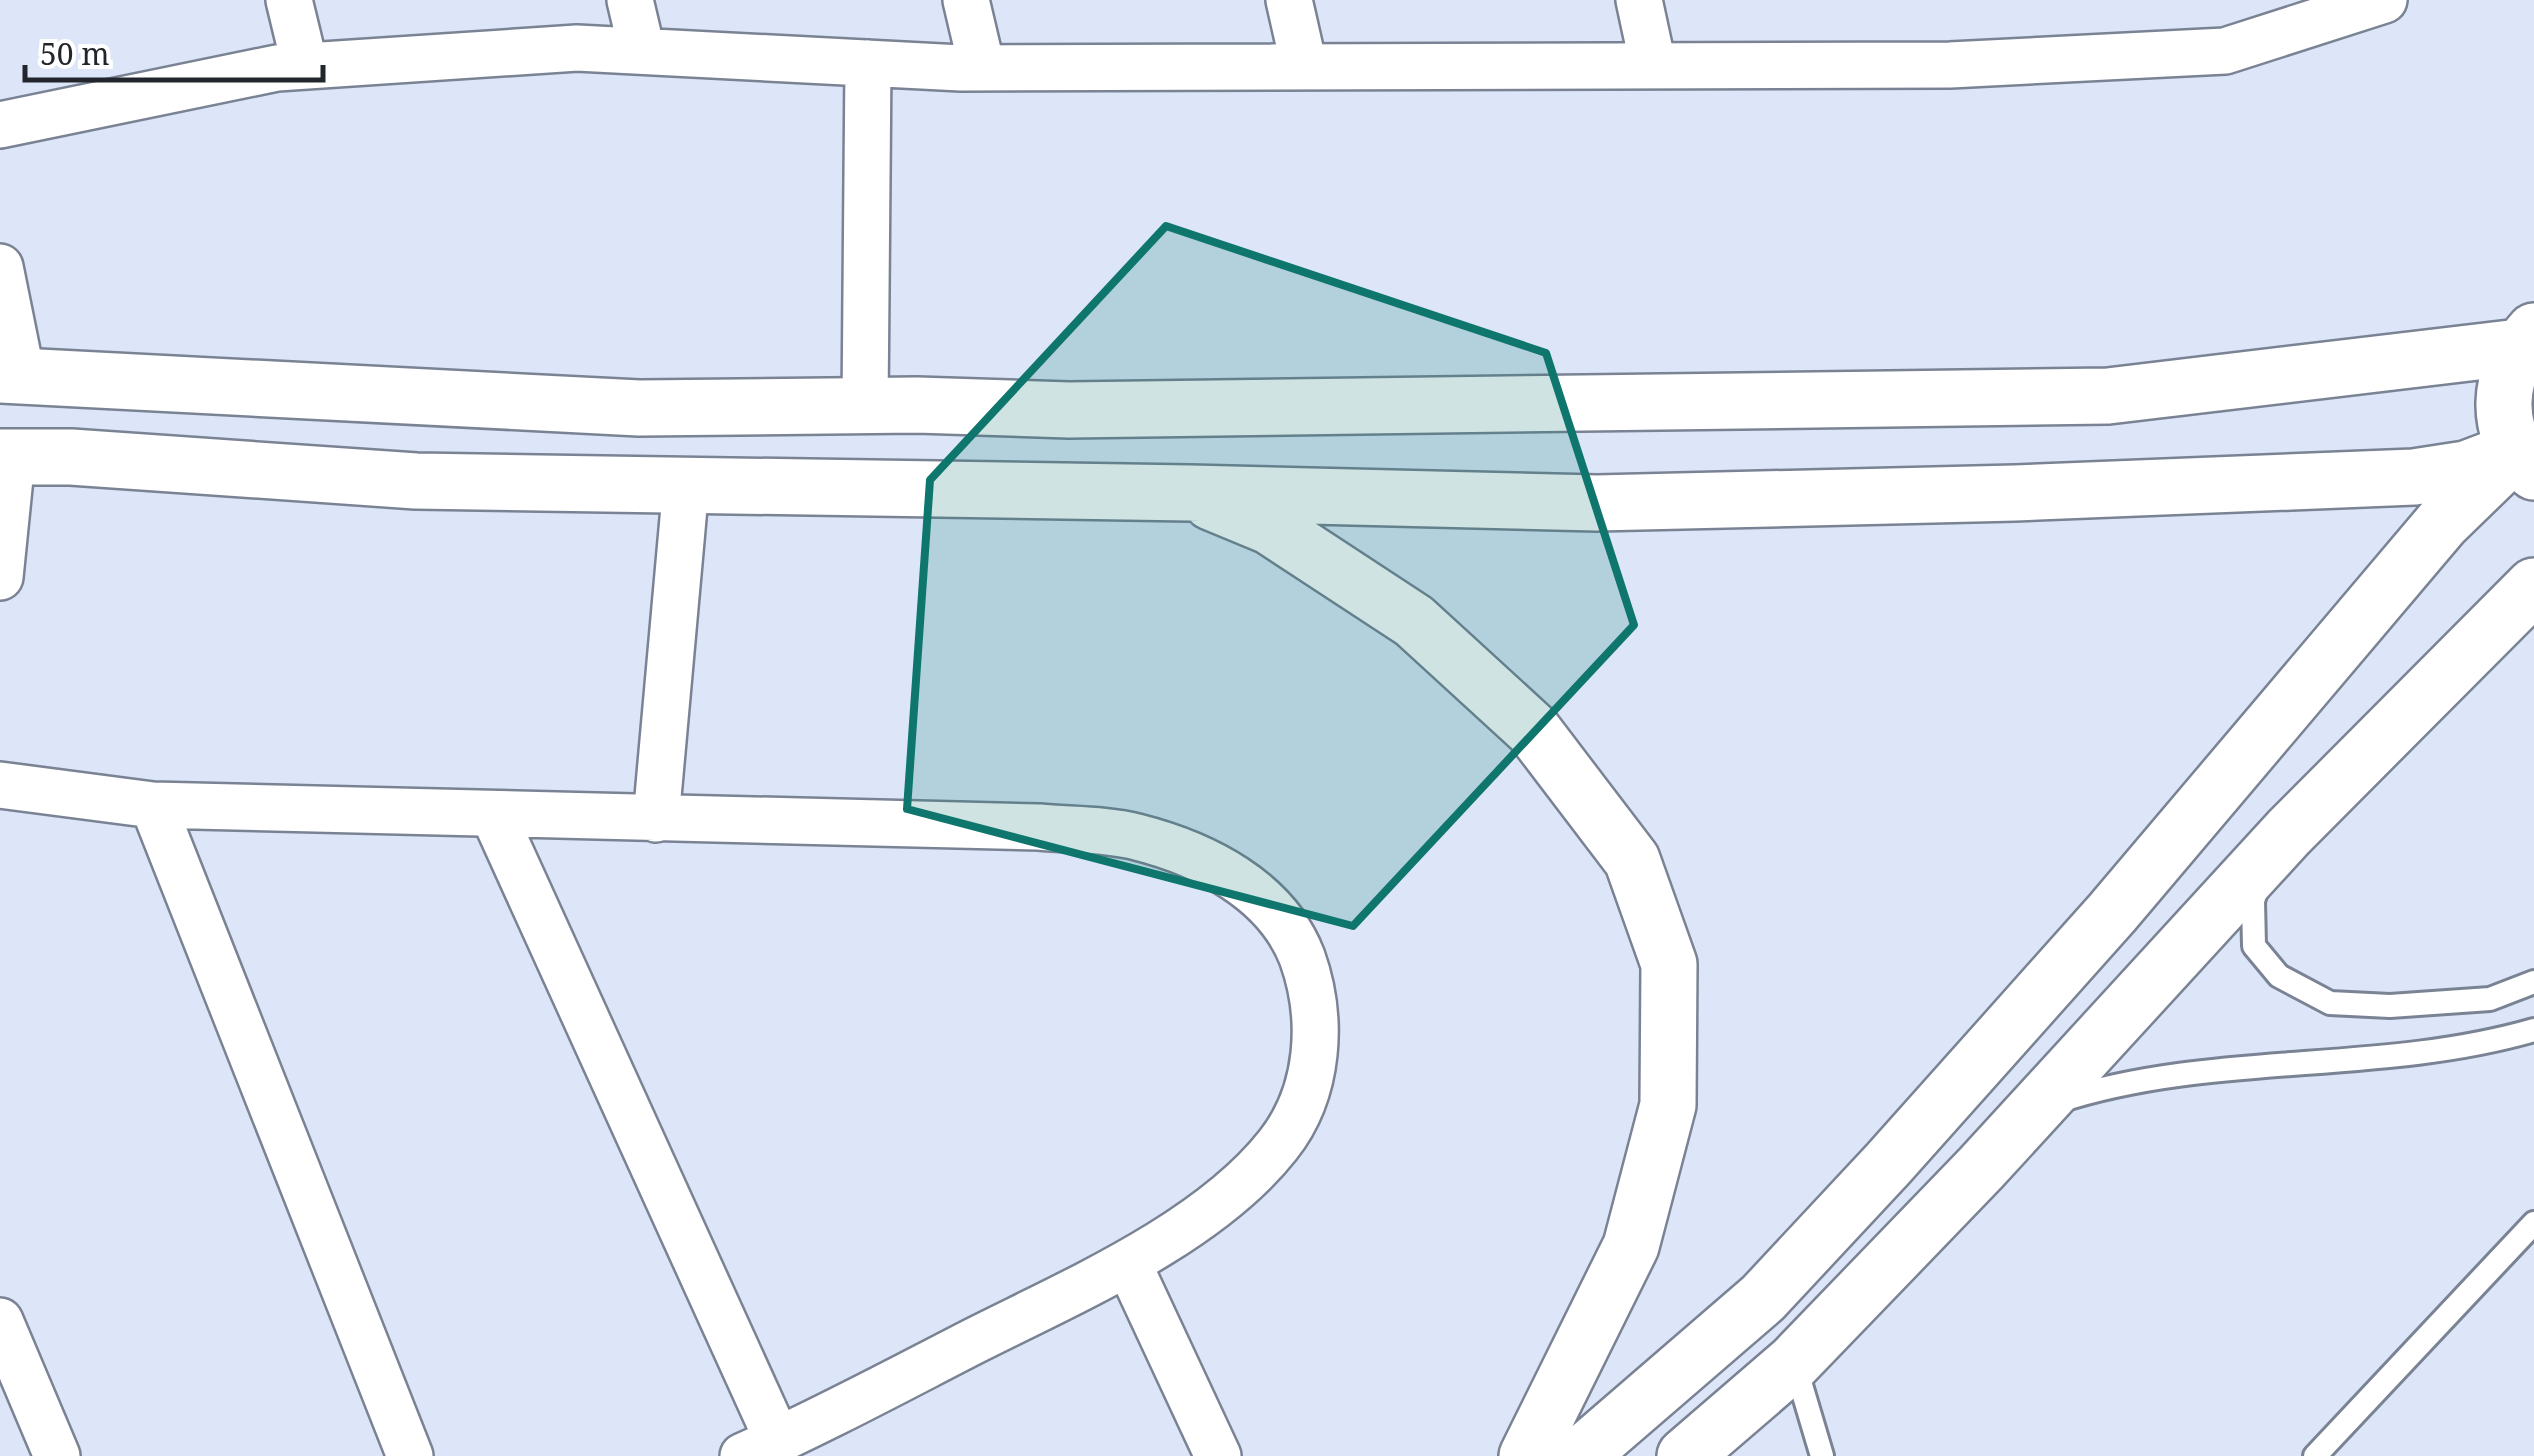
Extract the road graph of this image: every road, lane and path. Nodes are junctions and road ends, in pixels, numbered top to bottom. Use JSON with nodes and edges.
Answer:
{"nodes":[{"id":1,"x":290,"y":0,"type":"edge"},
{"id":2,"x":630,"y":0,"type":"edge"},
{"id":3,"x":966,"y":0,"type":"edge"},
{"id":4,"x":1289,"y":0,"type":"edge"},
{"id":5,"x":1639,"y":0,"type":"edge"},
{"id":6,"x":2384,"y":0,"type":"edge"},
{"id":7,"x":642,"y":51,"type":"junction"},
{"id":8,"x":868,"y":63,"type":"junction"},
{"id":9,"x":305,"y":66,"type":"junction"},
{"id":10,"x":1304,"y":66,"type":"junction"},
{"id":11,"x":1653,"y":66,"type":"junction"},
{"id":12,"x":982,"y":68,"type":"junction"},
{"id":13,"x":0,"y":125,"type":"edge"},
{"id":14,"x":0,"y":268,"type":"edge"},
{"id":15,"x":2527,"y":339,"type":"edge"},
{"id":16,"x":11,"y":376,"type":"edge"},
{"id":17,"x":865,"y":406,"type":"junction"},
{"id":18,"x":6,"y":458,"type":"edge"},
{"id":19,"x":2525,"y":461,"type":"edge"},
{"id":20,"x":686,"y":485,"type":"junction"},
{"id":21,"x":1190,"y":492,"type":"junction"},
{"id":22,"x":0,"y":576,"type":"edge"},
{"id":23,"x":2534,"y":586,"type":"edge"},
{"id":24,"x":0,"y":785,"type":"edge"},
{"id":25,"x":153,"y":805,"type":"junction"},
{"id":26,"x":494,"y":816,"type":"junction"},
{"id":27,"x":656,"y":819,"type":"junction"},
{"id":28,"x":2266,"y":858,"type":"junction"},
{"id":29,"x":2534,"y":982,"type":"edge"},
{"id":30,"x":2534,"y":1030,"type":"edge"},
{"id":31,"x":2036,"y":1110,"type":"junction"},
{"id":32,"x":2534,"y":1223,"type":"edge"},
{"id":33,"x":1128,"y":1263,"type":"junction"},
{"id":34,"x":0,"y":1321,"type":"edge"},
{"id":35,"x":1794,"y":1362,"type":"junction"},
{"id":36,"x":761,"y":1448,"type":"edge"},
{"id":37,"x":57,"y":1456,"type":"edge"},
{"id":38,"x":410,"y":1456,"type":"edge"},
{"id":39,"x":1218,"y":1456,"type":"edge"},
{"id":40,"x":1526,"y":1456,"type":"edge"},
{"id":41,"x":1580,"y":1456,"type":"edge"},
{"id":42,"x":1685,"y":1456,"type":"edge"},
{"id":43,"x":1822,"y":1456,"type":"edge"},
{"id":44,"x":2315,"y":1456,"type":"edge"}],
"edges":[{"from":1,"to":9,"type":"street"},
{"from":2,"to":7,"type":"street"},
{"from":3,"to":12,"type":"street"},
{"from":4,"to":10,"type":"street"},
{"from":5,"to":11,"type":"street"},
{"from":6,"to":11,"type":"street"},
{"from":7,"to":8,"type":"street"},
{"from":7,"to":9,"type":"street"},
{"from":8,"to":12,"type":"street"},
{"from":8,"to":17,"type":"street"},
{"from":9,"to":13,"type":"street"},
{"from":10,"to":11,"type":"street"},
{"from":10,"to":12,"type":"street"},
{"from":14,"to":16,"type":"street"},
{"from":15,"to":17,"type":"street"},
{"from":15,"to":19,"type":"street"},
{"from":16,"to":17,"type":"street"},
{"from":18,"to":20,"type":"street"},
{"from":18,"to":22,"type":"street"},
{"from":19,"to":21,"type":"street"},
{"from":19,"to":41,"type":"street"},
{"from":20,"to":21,"type":"street"},
{"from":20,"to":27,"type":"street"},
{"from":21,"to":40,"type":"street"},
{"from":23,"to":28,"type":"street"},
{"from":24,"to":25,"type":"street"},
{"from":25,"to":26,"type":"street"},
{"from":25,"to":38,"type":"street"},
{"from":26,"to":27,"type":"street"},
{"from":26,"to":36,"type":"street"},
{"from":27,"to":33,"type":"street"},
{"from":28,"to":29,"type":"lane"},
{"from":28,"to":31,"type":"street"},
{"from":30,"to":31,"type":"lane"},
{"from":31,"to":35,"type":"street"},
{"from":32,"to":44,"type":"lane"},
{"from":33,"to":36,"type":"street"},
{"from":33,"to":39,"type":"street"},
{"from":34,"to":37,"type":"street"},
{"from":35,"to":42,"type":"street"},
{"from":35,"to":43,"type":"lane"}]}
